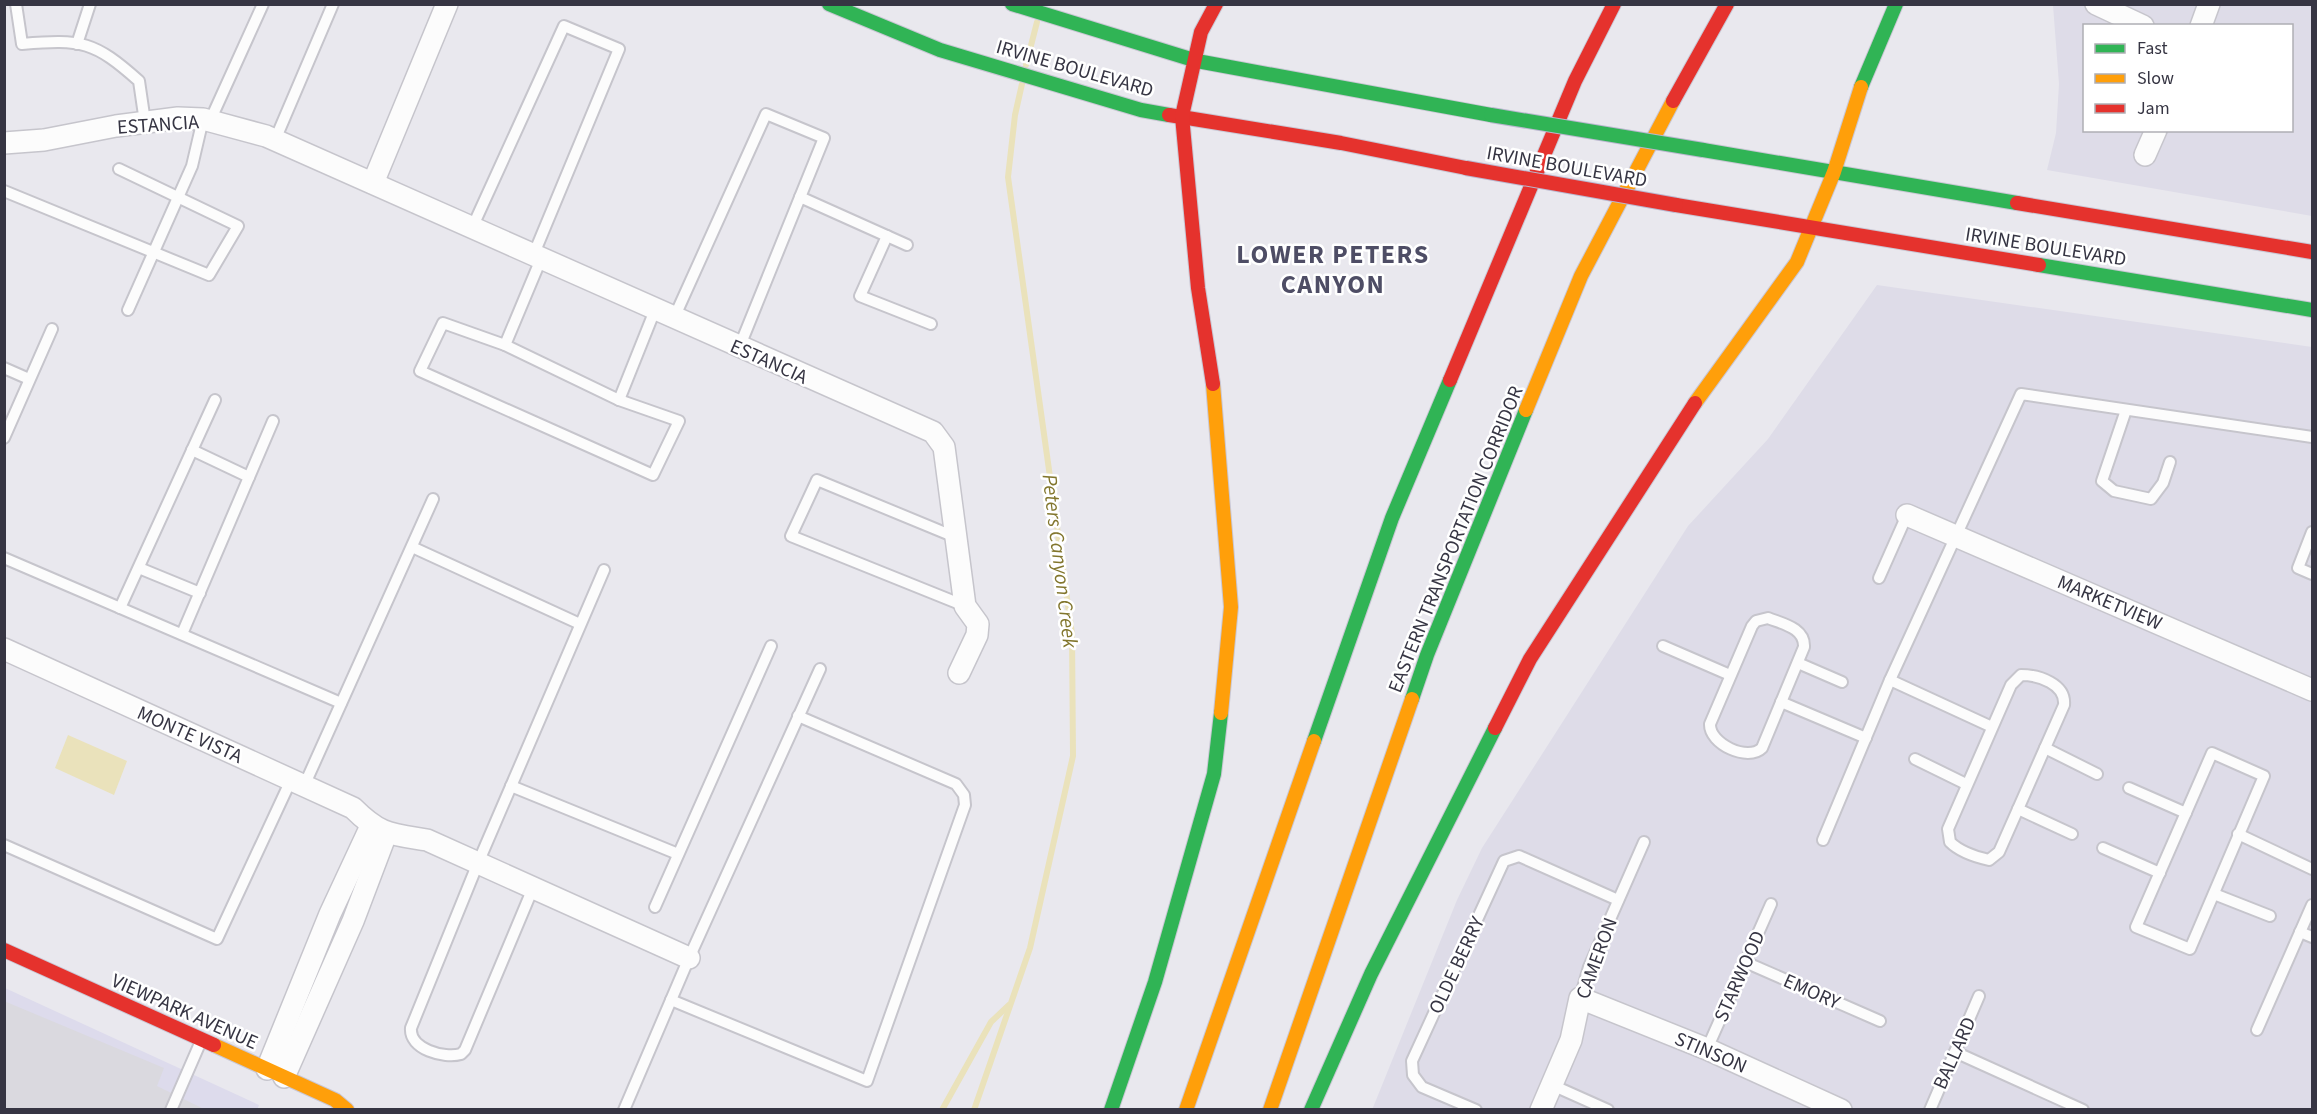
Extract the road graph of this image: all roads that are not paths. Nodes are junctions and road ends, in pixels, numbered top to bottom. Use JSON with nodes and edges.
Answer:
{"nodes":[{"id":1,"x":16,"y":4,"type":"edge"},
{"id":2,"x":90,"y":4,"type":"edge"},
{"id":3,"x":262,"y":4,"type":"edge"},
{"id":4,"x":333,"y":4,"type":"edge"},
{"id":5,"x":447,"y":4,"type":"edge"},
{"id":6,"x":829,"y":4,"type":"edge"},
{"id":7,"x":1012,"y":4,"type":"edge"},
{"id":8,"x":1216,"y":4,"type":"edge"},
{"id":9,"x":1614,"y":4,"type":"edge"},
{"id":10,"x":1727,"y":4,"type":"edge"},
{"id":11,"x":1896,"y":4,"type":"edge"},
{"id":12,"x":2096,"y":4,"type":"edge"},
{"id":13,"x":2209,"y":4,"type":"edge"},
{"id":14,"x":2141,"y":17,"type":"edge"},
{"id":15,"x":2201,"y":24,"type":"edge"},
{"id":16,"x":76,"y":44,"type":"junction"},
{"id":17,"x":1197,"y":61,"type":"junction"},
{"id":18,"x":1182,"y":116,"type":"junction"},
{"id":19,"x":206,"y":120,"type":"junction"},
{"id":20,"x":145,"y":122,"type":"junction"},
{"id":21,"x":2155,"y":132,"type":"edge"},
{"id":22,"x":275,"y":140,"type":"junction"},
{"id":23,"x":4,"y":144,"type":"edge"},
{"id":24,"x":2145,"y":155,"type":"dead end"},
{"id":25,"x":119,"y":169,"type":"dead end"},
{"id":26,"x":1834,"y":172,"type":"junction"},
{"id":27,"x":373,"y":183,"type":"junction"},
{"id":28,"x":4,"y":191,"type":"edge"},
{"id":29,"x":178,"y":196,"type":"junction"},
{"id":30,"x":800,"y":197,"type":"junction"},
{"id":31,"x":472,"y":228,"type":"junction"},
{"id":32,"x":1812,"y":230,"type":"junction"},
{"id":33,"x":887,"y":236,"type":"junction"},
{"id":34,"x":907,"y":245,"type":"dead end"},
{"id":35,"x":154,"y":252,"type":"junction"},
{"id":36,"x":2313,"y":252,"type":"edge"},
{"id":37,"x":537,"y":257,"type":"junction"},
{"id":38,"x":128,"y":310,"type":"dead end"},
{"id":39,"x":2313,"y":310,"type":"edge"},
{"id":40,"x":665,"y":315,"type":"junction"},
{"id":41,"x":931,"y":324,"type":"dead end"},
{"id":42,"x":52,"y":329,"type":"dead end"},
{"id":43,"x":505,"y":345,"type":"junction"},
{"id":44,"x":739,"y":348,"type":"junction"},
{"id":45,"x":4,"y":368,"type":"edge"},
{"id":46,"x":29,"y":379,"type":"junction"},
{"id":47,"x":215,"y":400,"type":"dead end"},
{"id":48,"x":618,"y":400,"type":"junction"},
{"id":49,"x":2126,"y":410,"type":"junction"},
{"id":50,"x":273,"y":421,"type":"dead end"},
{"id":51,"x":2313,"y":437,"type":"edge"},
{"id":52,"x":4,"y":438,"type":"edge"},
{"id":53,"x":192,"y":450,"type":"junction"},
{"id":54,"x":2170,"y":462,"type":"dead end"},
{"id":55,"x":249,"y":477,"type":"junction"},
{"id":56,"x":433,"y":499,"type":"dead end"},
{"id":57,"x":1908,"y":515,"type":"joint"},
{"id":58,"x":2313,"y":532,"type":"edge"},
{"id":59,"x":1956,"y":536,"type":"junction"},
{"id":60,"x":955,"y":537,"type":"junction"},
{"id":61,"x":412,"y":547,"type":"junction"},
{"id":62,"x":4,"y":558,"type":"edge"},
{"id":63,"x":139,"y":568,"type":"junction"},
{"id":64,"x":604,"y":570,"type":"dead end"},
{"id":65,"x":2313,"y":574,"type":"edge"},
{"id":66,"x":1879,"y":578,"type":"dead end"},
{"id":67,"x":200,"y":593,"type":"junction"},
{"id":68,"x":965,"y":606,"type":"junction"},
{"id":69,"x":120,"y":608,"type":"junction"},
{"id":70,"x":580,"y":624,"type":"junction"},
{"id":71,"x":182,"y":634,"type":"junction"},
{"id":72,"x":771,"y":646,"type":"dead end"},
{"id":73,"x":1663,"y":646,"type":"dead end"},
{"id":74,"x":4,"y":649,"type":"edge"},
{"id":75,"x":1798,"y":663,"type":"junction"},
{"id":76,"x":819,"y":669,"type":"dead end"},
{"id":77,"x":959,"y":673,"type":"dead end"},
{"id":78,"x":1730,"y":675,"type":"junction"},
{"id":79,"x":1890,"y":680,"type":"junction"},
{"id":80,"x":1842,"y":682,"type":"dead end"},
{"id":81,"x":2313,"y":690,"type":"edge"},
{"id":82,"x":1781,"y":702,"type":"junction"},
{"id":83,"x":341,"y":703,"type":"junction"},
{"id":84,"x":798,"y":716,"type":"junction"},
{"id":85,"x":1992,"y":727,"type":"junction"},
{"id":86,"x":1866,"y":738,"type":"junction"},
{"id":87,"x":2045,"y":748,"type":"junction"},
{"id":88,"x":1915,"y":759,"type":"dead end"},
{"id":89,"x":2097,"y":774,"type":"dead end"},
{"id":90,"x":298,"y":783,"type":"junction"},
{"id":91,"x":1966,"y":784,"type":"junction"},
{"id":92,"x":511,"y":786,"type":"junction"},
{"id":93,"x":2129,"y":788,"type":"dead end"},
{"id":94,"x":2018,"y":809,"type":"junction"},
{"id":95,"x":2186,"y":813,"type":"junction"},
{"id":96,"x":378,"y":830,"type":"junction"},
{"id":97,"x":2072,"y":834,"type":"dead end"},
{"id":98,"x":2238,"y":834,"type":"junction"},
{"id":99,"x":1823,"y":840,"type":"dead end"},
{"id":100,"x":1644,"y":842,"type":"dead end"},
{"id":101,"x":4,"y":845,"type":"edge"},
{"id":102,"x":2103,"y":848,"type":"dead end"},
{"id":103,"x":678,"y":854,"type":"junction"},
{"id":104,"x":478,"y":863,"type":"junction"},
{"id":105,"x":2313,"y":869,"type":"edge"},
{"id":106,"x":2160,"y":873,"type":"junction"},
{"id":107,"x":534,"y":888,"type":"junction"},
{"id":108,"x":2214,"y":894,"type":"junction"},
{"id":109,"x":1618,"y":900,"type":"junction"},
{"id":110,"x":1771,"y":904,"type":"dead end"},
{"id":111,"x":2313,"y":905,"type":"edge"},
{"id":112,"x":655,"y":907,"type":"dead end"},
{"id":113,"x":2270,"y":916,"type":"dead end"},
{"id":114,"x":2300,"y":932,"type":"junction"},
{"id":115,"x":2313,"y":938,"type":"edge"},
{"id":116,"x":4,"y":950,"type":"edge"},
{"id":117,"x":689,"y":958,"type":"junction"},
{"id":118,"x":1745,"y":962,"type":"junction"},
{"id":119,"x":1979,"y":996,"type":"dead end"},
{"id":120,"x":1580,"y":998,"type":"junction"},
{"id":121,"x":671,"y":1000,"type":"junction"},
{"id":122,"x":1880,"y":1021,"type":"dead end"},
{"id":123,"x":2257,"y":1030,"type":"dead end"},
{"id":124,"x":201,"y":1040,"type":"junction"},
{"id":125,"x":1707,"y":1049,"type":"junction"},
{"id":126,"x":1955,"y":1052,"type":"junction"},
{"id":127,"x":276,"y":1073,"type":"junction"},
{"id":128,"x":1552,"y":1085,"type":"junction"},
{"id":129,"x":171,"y":1110,"type":"edge"},
{"id":130,"x":347,"y":1110,"type":"edge"},
{"id":131,"x":624,"y":1110,"type":"edge"},
{"id":132,"x":1111,"y":1110,"type":"edge"},
{"id":133,"x":1186,"y":1110,"type":"edge"},
{"id":134,"x":1270,"y":1110,"type":"edge"},
{"id":135,"x":1311,"y":1110,"type":"edge"},
{"id":136,"x":1476,"y":1110,"type":"edge"},
{"id":137,"x":1541,"y":1110,"type":"edge"},
{"id":138,"x":1608,"y":1110,"type":"edge"},
{"id":139,"x":1841,"y":1110,"type":"edge"},
{"id":140,"x":1930,"y":1110,"type":"edge"},
{"id":141,"x":2083,"y":1110,"type":"edge"}],
"edges":[{"from":1,"to":16,"type":"lane"},
{"from":2,"to":16,"type":"lane"},
{"from":3,"to":19,"type":"lane"},
{"from":4,"to":22,"type":"lane"},
{"from":5,"to":27,"type":"street"},
{"from":6,"to":18,"type":"main road","name":"IRVINE BOULEVARD"},
{"from":7,"to":17,"type":"main road","name":"IRVINE BOULEVARD"},
{"from":8,"to":17,"type":"main road"},
{"from":9,"to":133,"type":"main road"},
{"from":10,"to":134,"type":"main road","name":"EASTERN TRANSPORTATION CORRIDOR"},
{"from":11,"to":26,"type":"main road"},
{"from":12,"to":14,"type":"street"},
{"from":13,"to":15,"type":"street"},
{"from":16,"to":20,"type":"lane"},
{"from":17,"to":18,"type":"main road"},
{"from":17,"to":26,"type":"main road","name":"IRVINE BOULEVARD","bridge":true},
{"from":18,"to":32,"type":"main road","name":"IRVINE BOULEVARD","bridge":true},
{"from":18,"to":132,"type":"main road"},
{"from":19,"to":20,"type":"street","name":"ESTANCIA"},
{"from":19,"to":22,"type":"street","name":"ESTANCIA"},
{"from":19,"to":29,"type":"lane"},
{"from":20,"to":23,"type":"street","name":"ESTANCIA"},
{"from":21,"to":24,"type":"street"},
{"from":22,"to":27,"type":"street","name":"ESTANCIA"},
{"from":25,"to":29,"type":"lane"},
{"from":26,"to":32,"type":"main road"},
{"from":26,"to":36,"type":"main road","name":"IRVINE BOULEVARD"},
{"from":27,"to":31,"type":"street","name":"ESTANCIA"},
{"from":28,"to":35,"type":"lane"},
{"from":29,"to":35,"type":"lane"},
{"from":29,"to":35,"type":"lane"},
{"from":30,"to":33,"type":"lane"},
{"from":30,"to":40,"type":"lane"},
{"from":30,"to":44,"type":"lane"},
{"from":31,"to":37,"type":"street","name":"ESTANCIA"},
{"from":31,"to":37,"type":"lane"},
{"from":32,"to":39,"type":"main road","name":"IRVINE BOULEVARD"},
{"from":32,"to":135,"type":"main road"},
{"from":33,"to":34,"type":"lane"},
{"from":33,"to":41,"type":"lane"},
{"from":35,"to":38,"type":"lane"},
{"from":37,"to":40,"type":"street","name":"ESTANCIA"},
{"from":37,"to":43,"type":"lane"},
{"from":40,"to":44,"type":"street","name":"ESTANCIA"},
{"from":40,"to":48,"type":"lane"},
{"from":42,"to":46,"type":"lane"},
{"from":43,"to":48,"type":"lane"},
{"from":43,"to":48,"type":"lane"},
{"from":44,"to":60,"type":"street","name":"ESTANCIA"},
{"from":45,"to":46,"type":"lane"},
{"from":46,"to":52,"type":"lane"},
{"from":47,"to":53,"type":"lane"},
{"from":49,"to":51,"type":"lane"},
{"from":49,"to":54,"type":"lane"},
{"from":49,"to":59,"type":"lane"},
{"from":50,"to":55,"type":"lane"},
{"from":53,"to":55,"type":"lane"},
{"from":53,"to":63,"type":"lane"},
{"from":55,"to":67,"type":"lane"},
{"from":56,"to":61,"type":"lane"},
{"from":57,"to":59,"type":"street","name":"MARKETVIEW"},
{"from":57,"to":66,"type":"lane"},
{"from":58,"to":65,"type":"lane"},
{"from":59,"to":79,"type":"lane"},
{"from":59,"to":81,"type":"street","name":"MARKETVIEW"},
{"from":60,"to":68,"type":"street","name":"ESTANCIA"},
{"from":60,"to":68,"type":"lane"},
{"from":61,"to":70,"type":"lane"},
{"from":61,"to":83,"type":"lane"},
{"from":62,"to":69,"type":"lane"},
{"from":63,"to":67,"type":"lane"},
{"from":63,"to":69,"type":"lane"},
{"from":64,"to":70,"type":"lane"},
{"from":67,"to":71,"type":"lane"},
{"from":68,"to":77,"type":"street","name":"ESTANCIA"},
{"from":69,"to":71,"type":"lane"},
{"from":70,"to":92,"type":"lane"},
{"from":71,"to":83,"type":"lane"},
{"from":72,"to":103,"type":"lane"},
{"from":73,"to":78,"type":"lane"},
{"from":74,"to":90,"type":"street","name":"MONTE VISTA"},
{"from":75,"to":78,"type":"lane"},
{"from":75,"to":80,"type":"lane"},
{"from":75,"to":82,"type":"lane"},
{"from":76,"to":84,"type":"lane"},
{"from":78,"to":82,"type":"lane"},
{"from":79,"to":85,"type":"lane"},
{"from":79,"to":86,"type":"lane"},
{"from":82,"to":86,"type":"lane"},
{"from":83,"to":90,"type":"lane"},
{"from":84,"to":117,"type":"lane"},
{"from":84,"to":121,"type":"lane"},
{"from":85,"to":87,"type":"lane"},
{"from":85,"to":91,"type":"lane"},
{"from":86,"to":99,"type":"lane"},
{"from":87,"to":89,"type":"lane"},
{"from":87,"to":94,"type":"lane"},
{"from":88,"to":91,"type":"lane"},
{"from":90,"to":96,"type":"street","name":"MONTE VISTA"},
{"from":90,"to":101,"type":"lane"},
{"from":91,"to":94,"type":"lane"},
{"from":92,"to":103,"type":"lane"},
{"from":92,"to":104,"type":"lane"},
{"from":93,"to":95,"type":"lane"},
{"from":94,"to":97,"type":"lane"},
{"from":95,"to":98,"type":"lane"},
{"from":95,"to":106,"type":"lane"},
{"from":96,"to":104,"type":"street"},
{"from":96,"to":127,"type":"street"},
{"from":98,"to":105,"type":"lane"},
{"from":98,"to":108,"type":"lane"},
{"from":100,"to":109,"type":"lane","name":"CAMERON"},
{"from":102,"to":106,"type":"lane"},
{"from":103,"to":112,"type":"lane"},
{"from":104,"to":107,"type":"street"},
{"from":104,"to":107,"type":"lane"},
{"from":106,"to":108,"type":"lane"},
{"from":107,"to":117,"type":"street"},
{"from":108,"to":113,"type":"lane"},
{"from":109,"to":120,"type":"lane","name":"CAMERON"},
{"from":109,"to":136,"type":"lane","name":"OLDE BERRY"},
{"from":110,"to":118,"type":"lane","name":"STARWOOD"},
{"from":111,"to":114,"type":"lane"},
{"from":114,"to":115,"type":"lane"},
{"from":114,"to":123,"type":"lane"},
{"from":116,"to":124,"type":"main road","name":"VIEWPARK AVENUE"},
{"from":117,"to":121,"type":"lane"},
{"from":118,"to":122,"type":"lane","name":"EMORY"},
{"from":118,"to":125,"type":"lane","name":"STARWOOD"},
{"from":119,"to":126,"type":"lane","name":"BALLARD"},
{"from":120,"to":125,"type":"street","name":"STINSON"},
{"from":120,"to":128,"type":"street","name":"CAMERON"},
{"from":121,"to":131,"type":"lane"},
{"from":124,"to":127,"type":"main road","name":"VIEWPARK AVENUE"},
{"from":124,"to":129,"type":"lane"},
{"from":125,"to":139,"type":"street","name":"STINSON"},
{"from":126,"to":140,"type":"lane","name":"BALLARD"},
{"from":126,"to":141,"type":"lane"},
{"from":127,"to":130,"type":"main road","name":"VIEWPARK AVENUE"},
{"from":128,"to":137,"type":"street","name":"CAMERON"},
{"from":128,"to":138,"type":"lane"}]}
